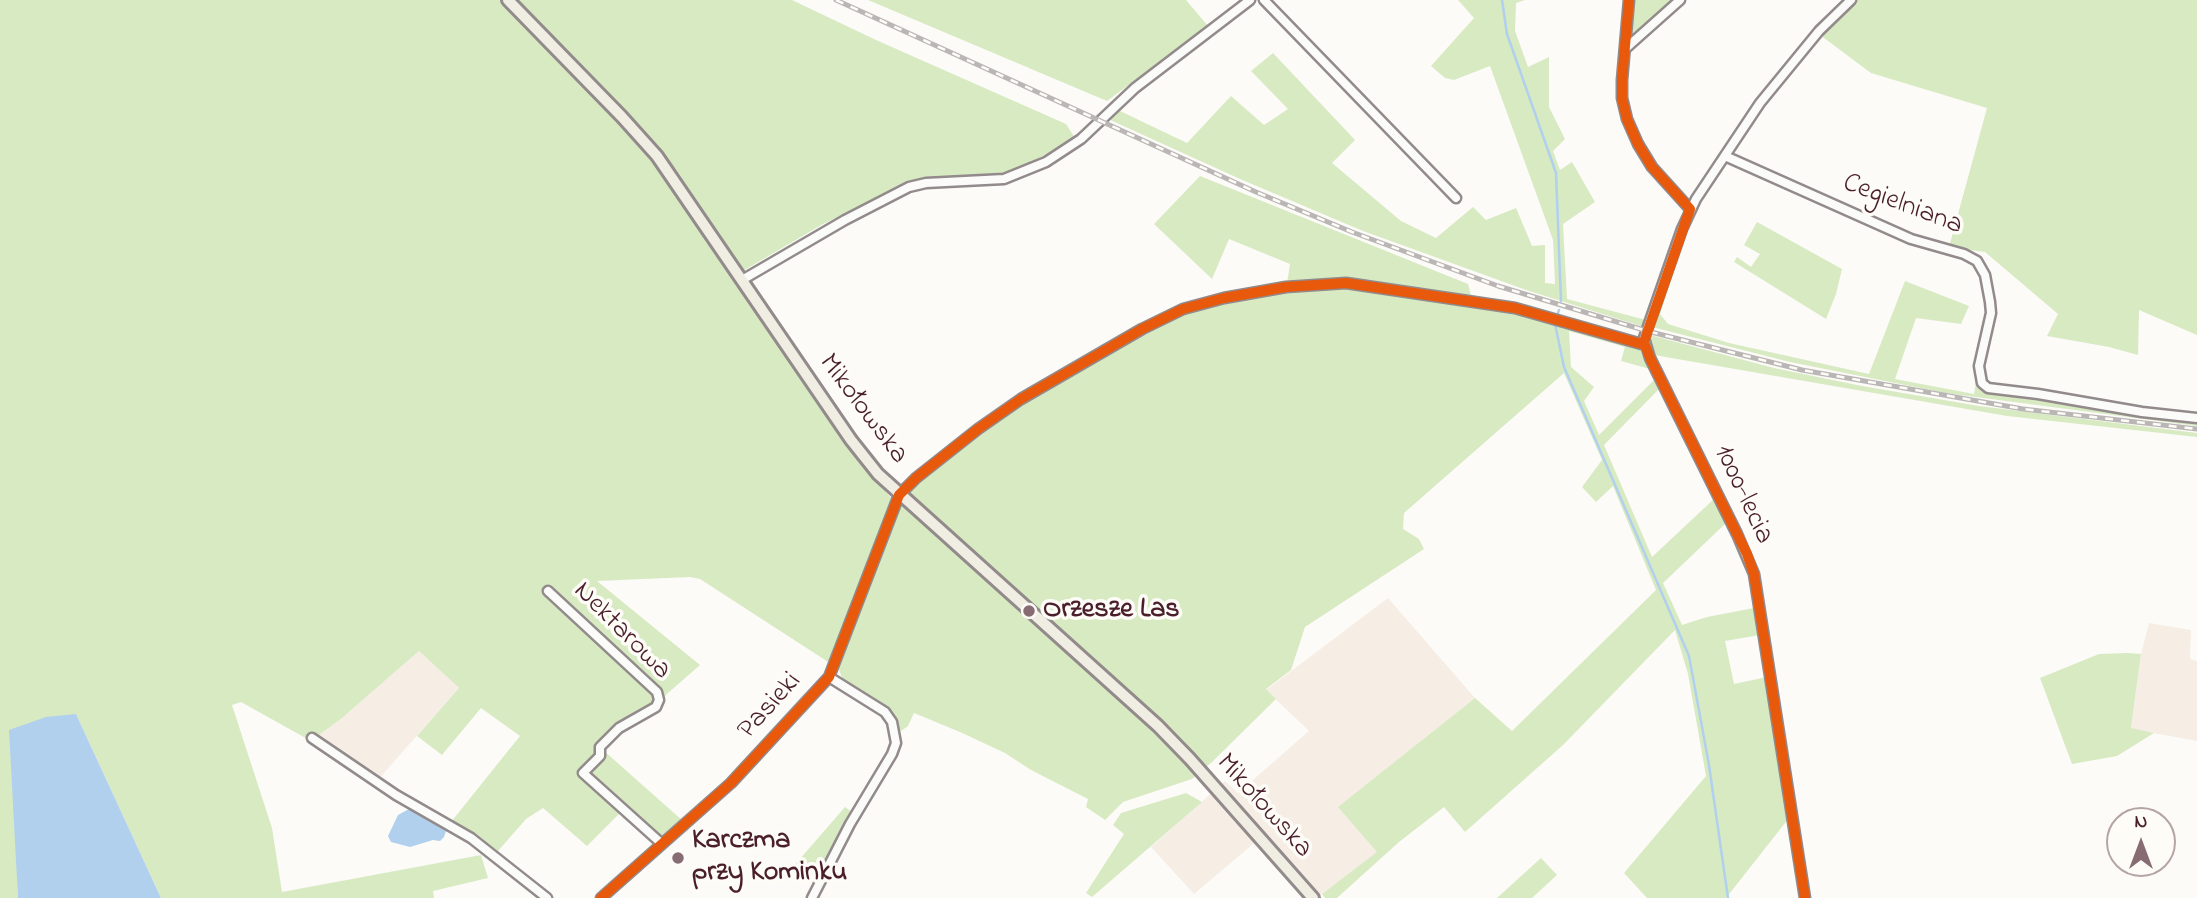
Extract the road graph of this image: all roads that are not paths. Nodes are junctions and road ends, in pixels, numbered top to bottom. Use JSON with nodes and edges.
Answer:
{"nodes":[{"id":1,"x":508,"y":0,"type":"edge"},
{"id":2,"x":1250,"y":0,"type":"edge"},
{"id":3,"x":1264,"y":0,"type":"edge"},
{"id":4,"x":1629,"y":0,"type":"edge"},
{"id":5,"x":1680,"y":0,"type":"edge"},
{"id":6,"x":1850,"y":0,"type":"edge"},
{"id":7,"x":1625,"y":49,"type":"junction"},
{"id":8,"x":1725,"y":156,"type":"junction"},
{"id":9,"x":1456,"y":198,"type":"dead end"},
{"id":10,"x":1690,"y":209,"type":"junction"},
{"id":11,"x":742,"y":280,"type":"junction"},
{"id":12,"x":1645,"y":345,"type":"junction"},
{"id":13,"x":2197,"y":418,"type":"edge"},
{"id":14,"x":899,"y":495,"type":"junction"},
{"id":15,"x":548,"y":591,"type":"dead end"},
{"id":16,"x":829,"y":677,"type":"junction"},
{"id":17,"x":312,"y":738,"type":"dead end"},
{"id":18,"x":662,"y":844,"type":"junction"},
{"id":19,"x":547,"y":898,"type":"edge"},
{"id":20,"x":601,"y":898,"type":"edge"},
{"id":21,"x":812,"y":898,"type":"edge"},
{"id":22,"x":1313,"y":898,"type":"edge"},
{"id":23,"x":1805,"y":898,"type":"edge"}],
"edges":[{"from":1,"to":11,"type":"main road","name":"Mikołowska"},
{"from":2,"to":11,"type":"street"},
{"from":3,"to":9,"type":"street"},
{"from":4,"to":7,"type":"street"},
{"from":5,"to":7,"type":"street"},
{"from":6,"to":8,"type":"street"},
{"from":7,"to":10,"type":"street"},
{"from":8,"to":10,"type":"street"},
{"from":8,"to":13,"type":"street","name":"Cegielniana"},
{"from":10,"to":12,"type":"street"},
{"from":11,"to":14,"type":"main road","name":"Mikołowska"},
{"from":12,"to":14,"type":"street"},
{"from":12,"to":23,"type":"street","name":"1000-lecia"},
{"from":14,"to":16,"type":"street","name":"Pasieki"},
{"from":14,"to":22,"type":"main road","name":"Mikołowska"},
{"from":15,"to":18,"type":"street","name":"Nektarowa"},
{"from":16,"to":18,"type":"street","name":"Pasieki"},
{"from":16,"to":21,"type":"street"},
{"from":17,"to":19,"type":"street"},
{"from":18,"to":20,"type":"street","name":"Pasieki"}]}
